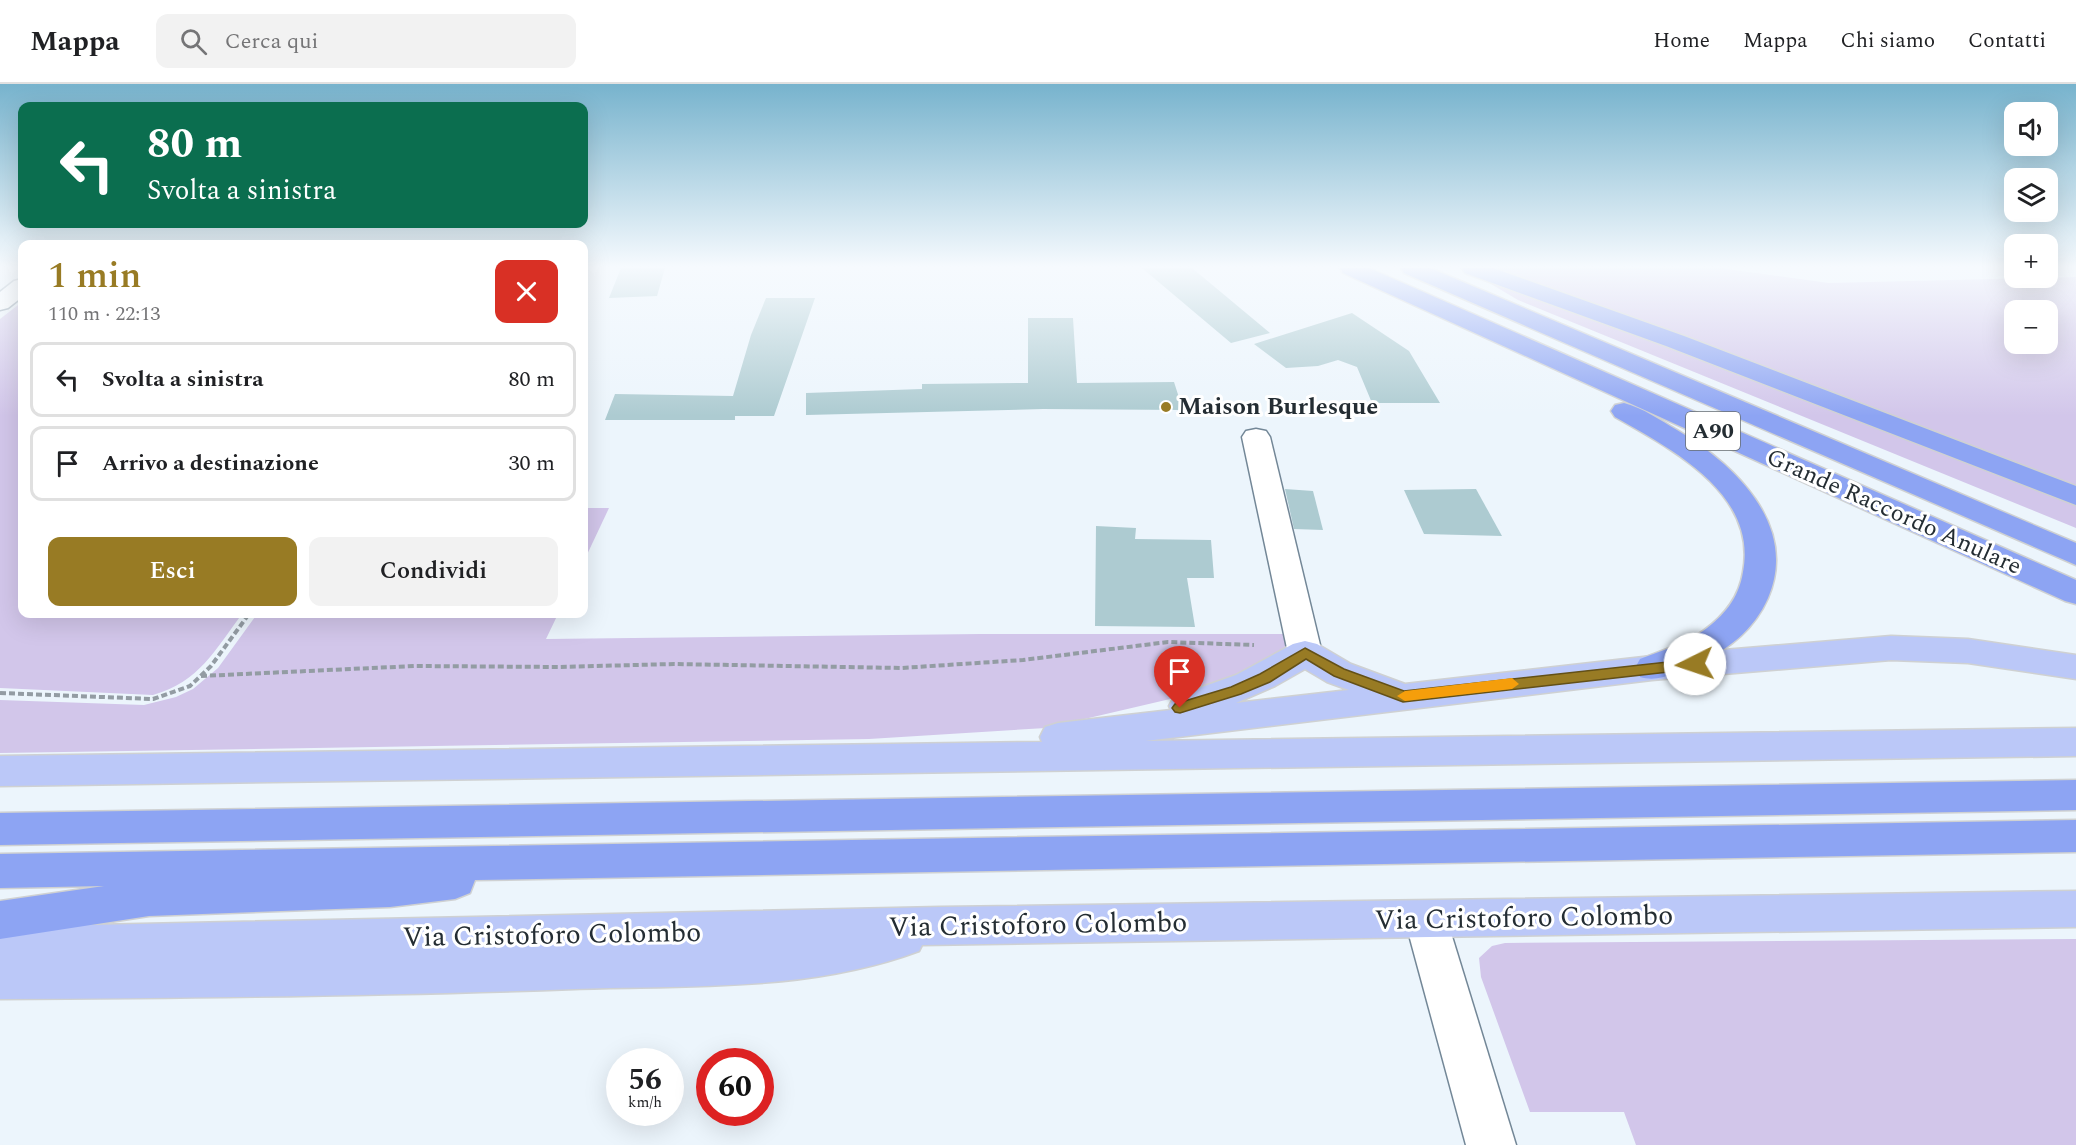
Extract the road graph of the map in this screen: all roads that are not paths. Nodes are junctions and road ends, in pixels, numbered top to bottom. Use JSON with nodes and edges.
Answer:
{"nodes":[{"id":1,"x":1443,"y":318,"type":"edge"},
{"id":2,"x":1461,"y":318,"type":"edge"},
{"id":3,"x":1527,"y":318,"type":"edge"},
{"id":4,"x":1610,"y":318,"type":"edge"},
{"id":5,"x":1256,"y":436,"type":"dead end"},
{"id":6,"x":2076,"y":496,"type":"edge"},
{"id":7,"x":2076,"y":555,"type":"edge"},
{"id":8,"x":2076,"y":593,"type":"edge"},
{"id":9,"x":1305,"y":650,"type":"junction"},
{"id":10,"x":2076,"y":667,"type":"edge"},
{"id":11,"x":1652,"y":668,"type":"junction"},
{"id":12,"x":1403,"y":696,"type":"junction"},
{"id":13,"x":1119,"y":728,"type":"junction"},
{"id":14,"x":2076,"y":742,"type":"edge"},
{"id":15,"x":897,"y":757,"type":"junction"},
{"id":16,"x":0,"y":771,"type":"edge"},
{"id":17,"x":2076,"y":795,"type":"edge"},
{"id":18,"x":0,"y":829,"type":"edge"},
{"id":19,"x":2076,"y":836,"type":"edge"},
{"id":20,"x":527,"y":862,"type":"junction"},
{"id":21,"x":0,"y":871,"type":"edge"},
{"id":22,"x":2076,"y":909,"type":"edge"},
{"id":23,"x":0,"y":920,"type":"edge"},
{"id":24,"x":1426,"y":920,"type":"junction"},
{"id":25,"x":941,"y":926,"type":"junction"},
{"id":26,"x":0,"y":946,"type":"edge"},
{"id":27,"x":0,"y":979,"type":"edge"},
{"id":28,"x":1491,"y":1145,"type":"edge"}],
"edges":[{"from":1,"to":11,"type":"highway"},
{"from":2,"to":8,"type":"highway","name":"Grande Raccordo Anulare","number":"A90"},
{"from":3,"to":7,"type":"highway","name":"Grande Raccordo Anulare","number":"A90"},
{"from":4,"to":6,"type":"highway"},
{"from":5,"to":9,"type":"street"},
{"from":9,"to":12,"type":"main road"},
{"from":9,"to":13,"type":"main road"},
{"from":10,"to":11,"type":"main road"},
{"from":11,"to":12,"type":"main road"},
{"from":12,"to":13,"type":"main road"},
{"from":13,"to":15,"type":"main road"},
{"from":14,"to":15,"type":"main road"},
{"from":15,"to":16,"type":"main road"},
{"from":17,"to":18,"type":"highway"},
{"from":19,"to":20,"type":"highway"},
{"from":20,"to":21,"type":"highway"},
{"from":20,"to":23,"type":"highway"},
{"from":22,"to":24,"type":"main road","name":"Via Cristoforo Colombo"},
{"from":24,"to":25,"type":"main road","name":"Via Cristoforo Colombo"},
{"from":24,"to":28,"type":"street"},
{"from":25,"to":26,"type":"main road","name":"Via Cristoforo Colombo"},
{"from":25,"to":27,"type":"main road"}]}
